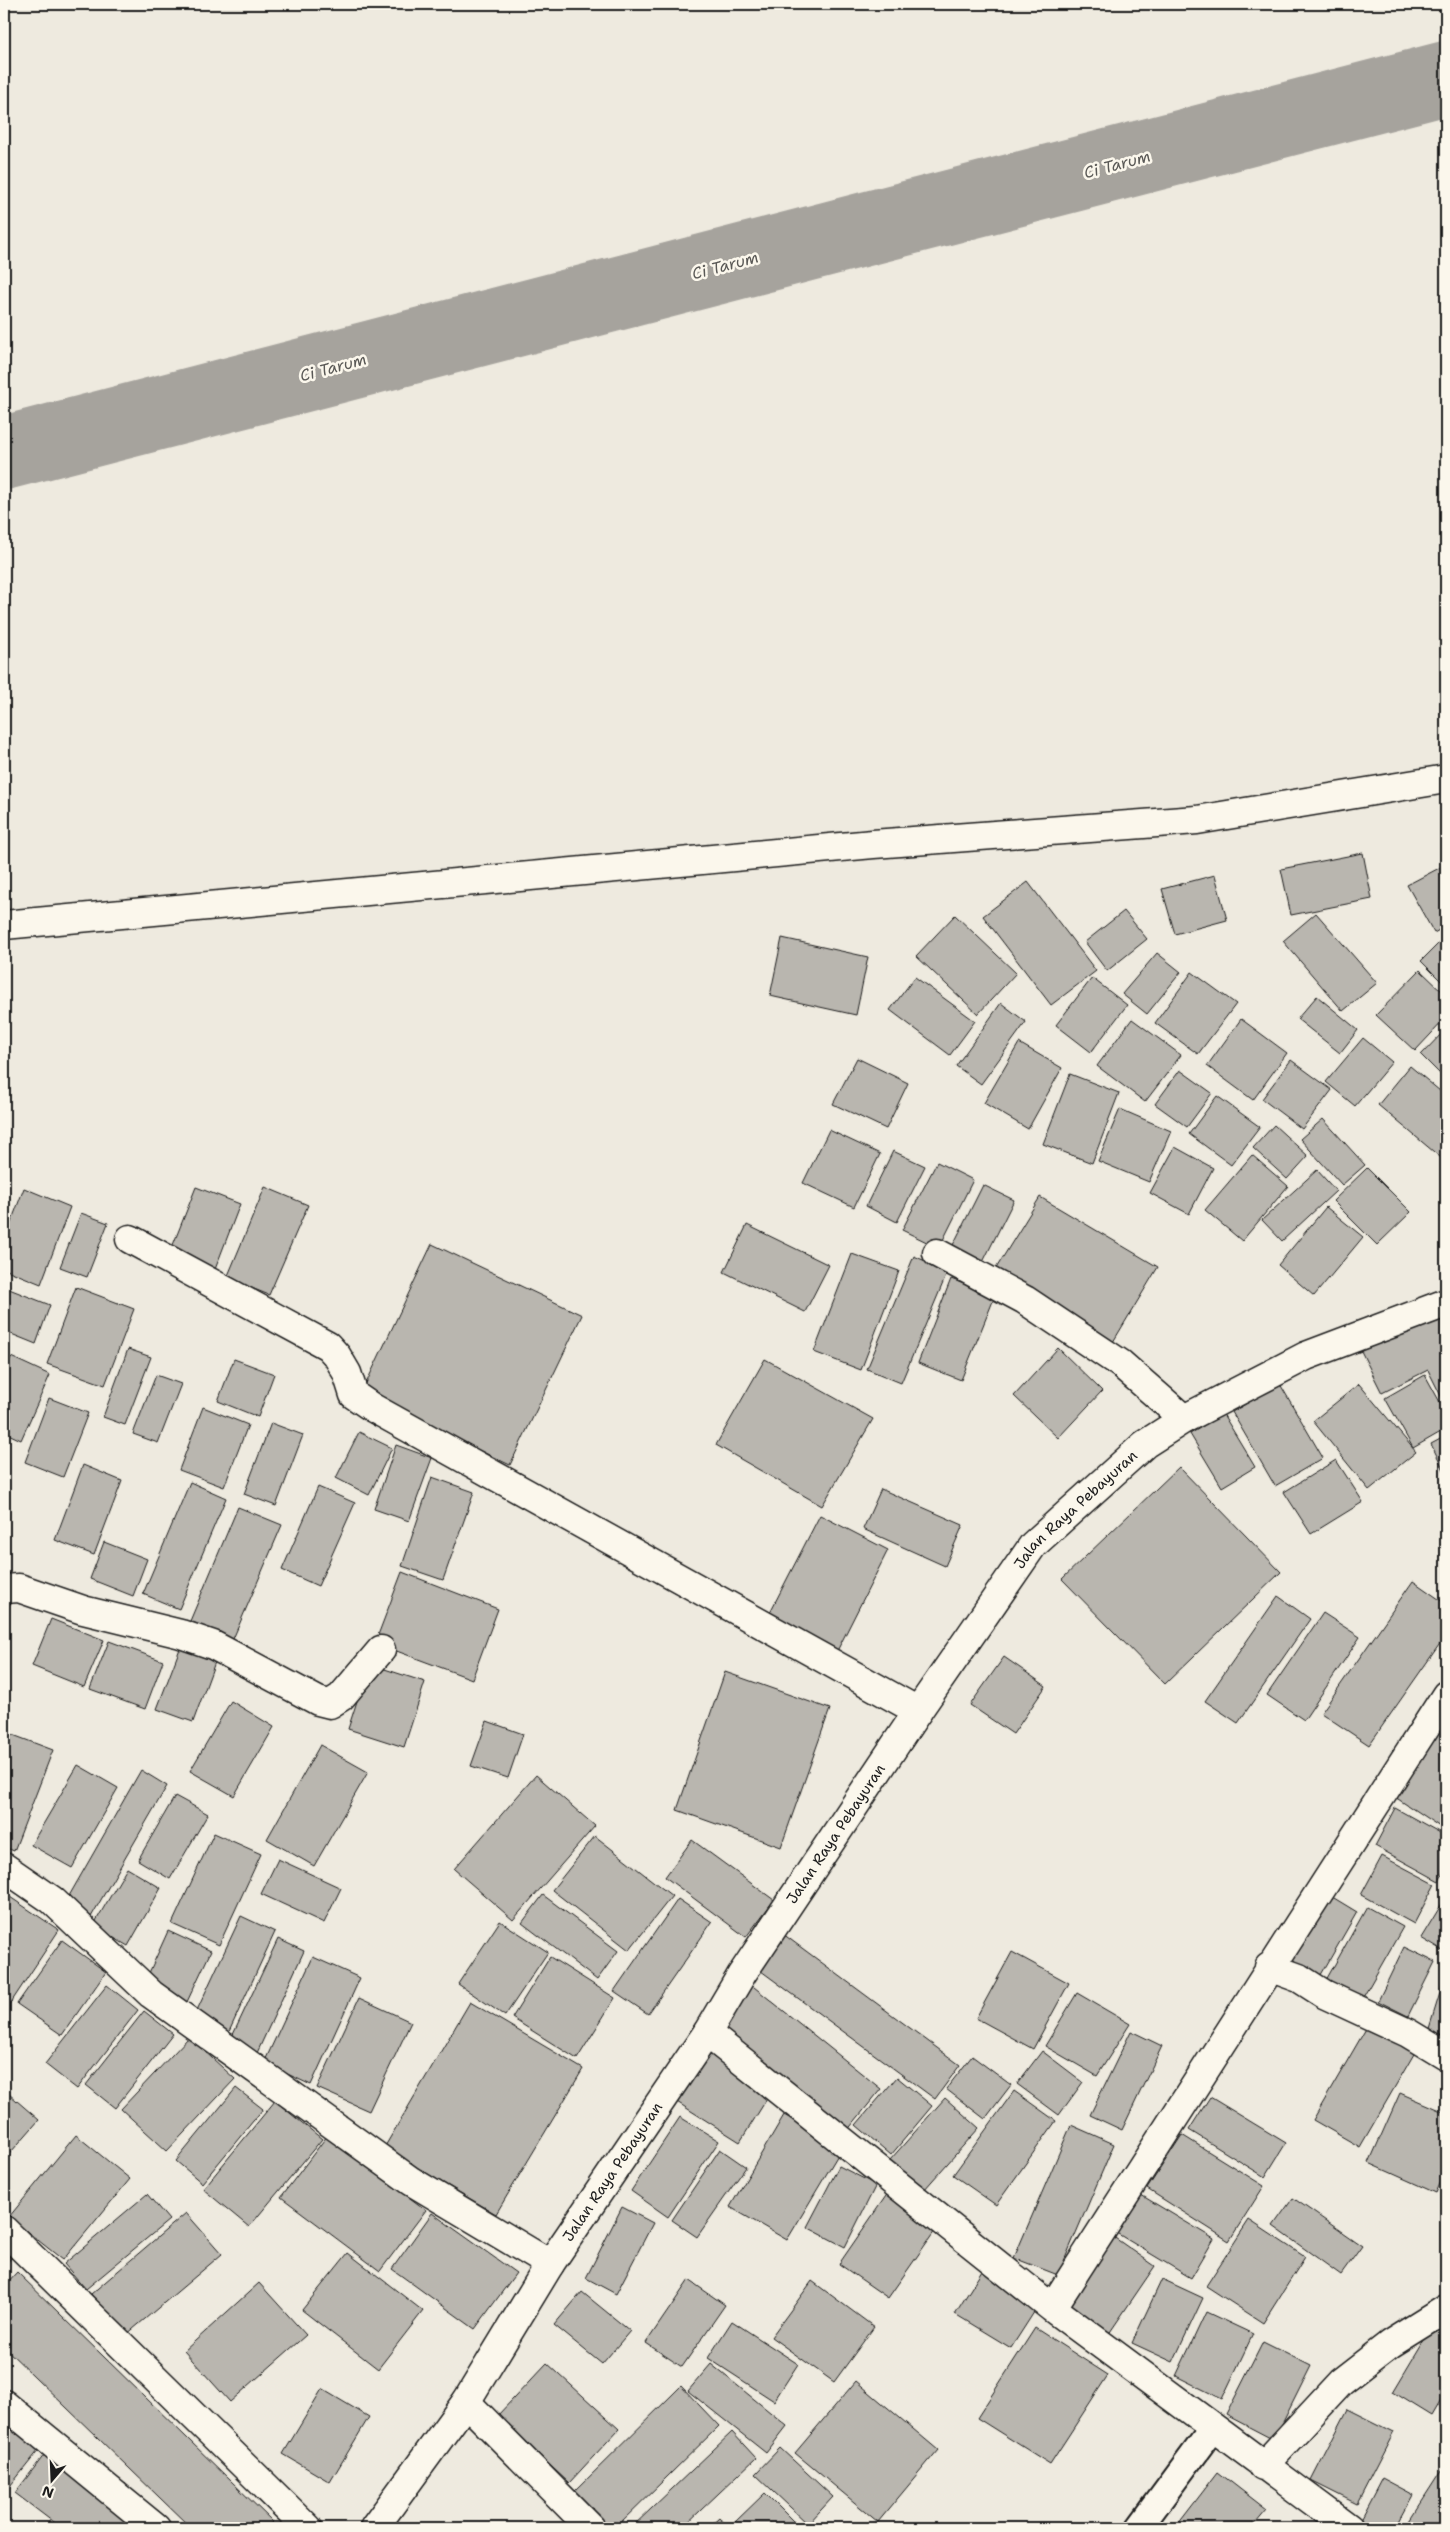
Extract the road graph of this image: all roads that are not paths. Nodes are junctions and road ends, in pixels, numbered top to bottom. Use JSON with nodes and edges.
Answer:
{"nodes":[{"id":1,"x":1446,"y":779,"type":"edge"},
{"id":2,"x":4,"y":925,"type":"edge"},
{"id":3,"x":130,"y":1239,"type":"dead end"},
{"id":4,"x":937,"y":1253,"type":"dead end"},
{"id":5,"x":1446,"y":1303,"type":"edge"},
{"id":6,"x":1184,"y":1419,"type":"junction"},
{"id":7,"x":4,"y":1589,"type":"edge"},
{"id":8,"x":381,"y":1650,"type":"dead end"},
{"id":9,"x":1446,"y":1695,"type":"edge"},
{"id":10,"x":918,"y":1711,"type":"junction"},
{"id":11,"x":4,"y":1867,"type":"edge"},
{"id":12,"x":1269,"y":1967,"type":"junction"},
{"id":13,"x":708,"y":2033,"type":"junction"},
{"id":14,"x":1446,"y":2056,"type":"edge"},
{"id":15,"x":4,"y":2230,"type":"edge"},
{"id":16,"x":550,"y":2264,"type":"junction"},
{"id":17,"x":1052,"y":2308,"type":"junction"},
{"id":18,"x":1446,"y":2309,"type":"edge"},
{"id":19,"x":466,"y":2402,"type":"junction"},
{"id":20,"x":4,"y":2404,"type":"edge"},
{"id":21,"x":1213,"y":2428,"type":"junction"},
{"id":22,"x":1263,"y":2466,"type":"junction"},
{"id":23,"x":1335,"y":2524,"type":"edge"},
{"id":24,"x":156,"y":2528,"type":"edge"},
{"id":25,"x":308,"y":2528,"type":"edge"},
{"id":26,"x":374,"y":2528,"type":"edge"},
{"id":27,"x":591,"y":2528,"type":"edge"},
{"id":28,"x":1139,"y":2528,"type":"edge"}],
"edges":[{"from":1,"to":2,"type":"street"},
{"from":3,"to":10,"type":"street"},
{"from":4,"to":6,"type":"street"},
{"from":5,"to":6,"type":"street","name":"Jalan Raya Pebayuran"},
{"from":6,"to":10,"type":"street","name":"Jalan Raya Pebayuran"},
{"from":7,"to":8,"type":"street"},
{"from":9,"to":12,"type":"street"},
{"from":10,"to":13,"type":"street","name":"Jalan Raya Pebayuran"},
{"from":11,"to":16,"type":"street"},
{"from":12,"to":14,"type":"street"},
{"from":12,"to":17,"type":"street"},
{"from":13,"to":16,"type":"street","name":"Jalan Raya Pebayuran"},
{"from":13,"to":17,"type":"street"},
{"from":15,"to":25,"type":"street"},
{"from":16,"to":19,"type":"street","name":"Jalan Raya Pebayuran"},
{"from":17,"to":21,"type":"street"},
{"from":18,"to":22,"type":"street"},
{"from":19,"to":26,"type":"street","name":"Jalan Raya Pebayuran"},
{"from":19,"to":27,"type":"street"},
{"from":20,"to":24,"type":"street"},
{"from":21,"to":22,"type":"street"},
{"from":21,"to":28,"type":"lane"},
{"from":22,"to":23,"type":"street"}]}
